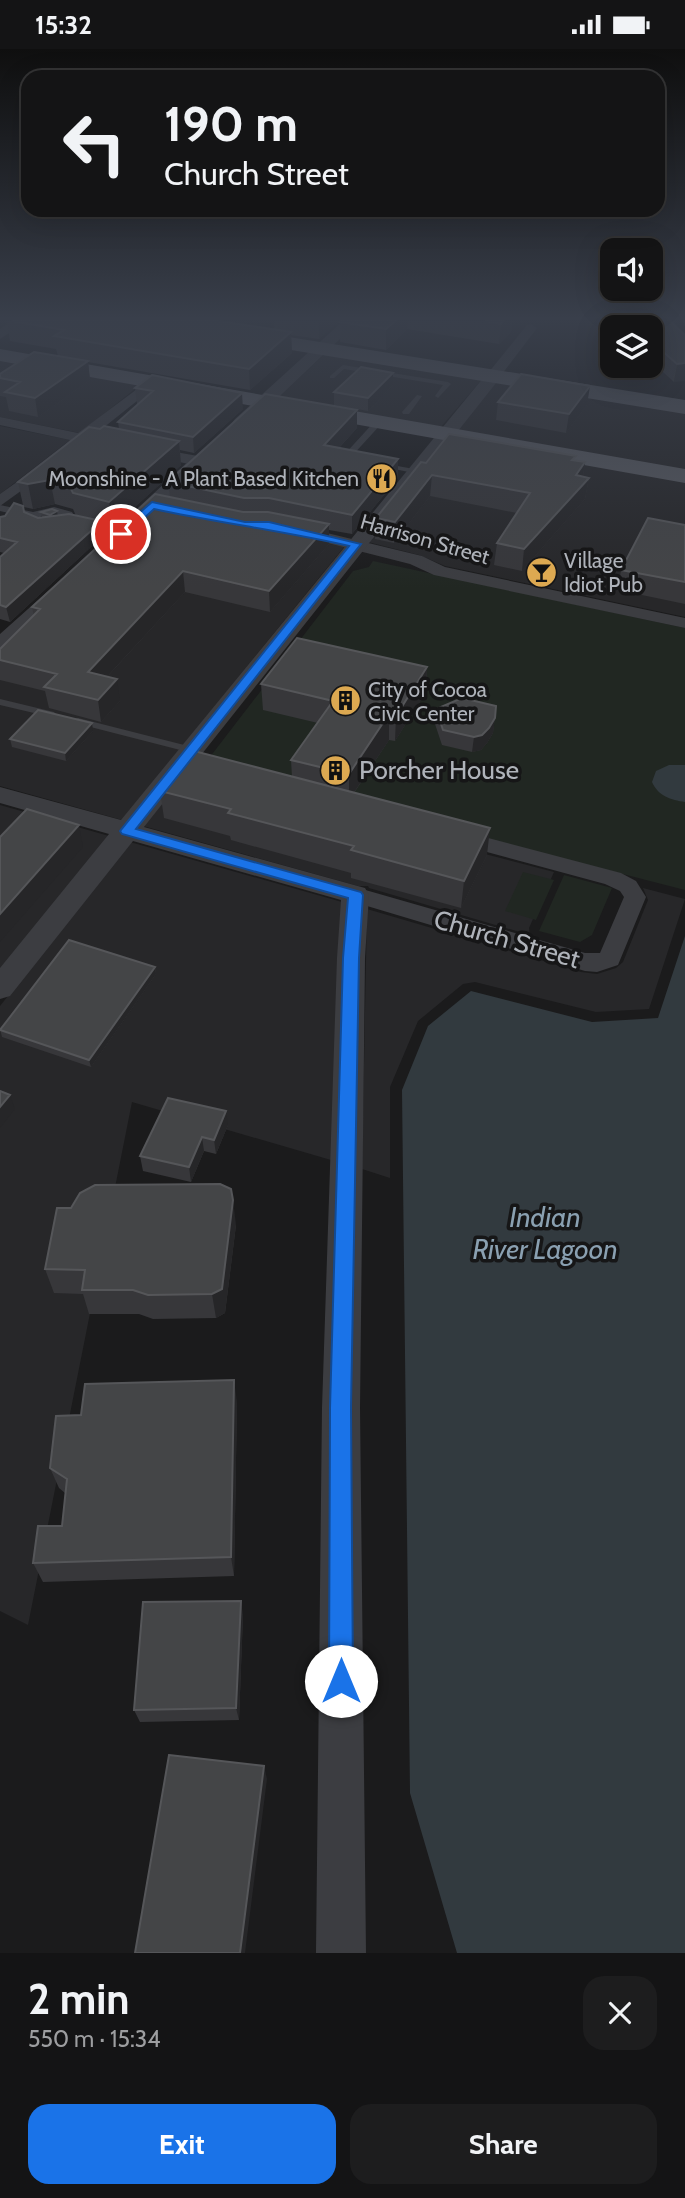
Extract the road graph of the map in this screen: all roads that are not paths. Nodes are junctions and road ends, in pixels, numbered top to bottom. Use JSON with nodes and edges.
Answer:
{"nodes":[{"id":1,"x":117,"y":410,"type":"edge"},
{"id":2,"x":256,"y":410,"type":"edge"},
{"id":3,"x":310,"y":410,"type":"edge"},
{"id":4,"x":412,"y":410,"type":"edge"},
{"id":5,"x":464,"y":410,"type":"edge"},
{"id":6,"x":406,"y":419,"type":"junction"},
{"id":7,"x":0,"y":421,"type":"edge"},
{"id":8,"x":379,"y":422,"type":"junction"},
{"id":9,"x":444,"y":433,"type":"junction"},
{"id":10,"x":227,"y":435,"type":"edge"},
{"id":11,"x":82,"y":438,"type":"junction"},
{"id":12,"x":203,"y":457,"type":"joint"},
{"id":13,"x":368,"y":462,"type":"edge"},
{"id":14,"x":379,"y":464,"type":"edge"},
{"id":15,"x":414,"y":471,"type":"junction"},
{"id":16,"x":685,"y":476,"type":"edge"},
{"id":17,"x":0,"y":501,"type":"edge"},
{"id":18,"x":152,"y":506,"type":"junction"},
{"id":19,"x":0,"y":509,"type":"edge"},
{"id":20,"x":178,"y":511,"type":"edge"},
{"id":21,"x":35,"y":516,"type":"junction"},
{"id":22,"x":68,"y":522,"type":"junction"},
{"id":23,"x":0,"y":526,"type":"edge"},
{"id":24,"x":281,"y":527,"type":"edge"},
{"id":25,"x":121,"y":534,"type":"junction"},
{"id":26,"x":356,"y":544,"type":"junction"},
{"id":27,"x":102,"y":552,"type":"edge"},
{"id":28,"x":82,"y":570,"type":"edge"},
{"id":29,"x":685,"y":623,"type":"edge"},
{"id":30,"x":0,"y":646,"type":"edge"},
{"id":31,"x":0,"y":702,"type":"edge"},
{"id":32,"x":189,"y":761,"type":"junction"},
{"id":33,"x":0,"y":795,"type":"edge"},
{"id":34,"x":431,"y":830,"type":"edge"},
{"id":35,"x":127,"y":831,"type":"junction"},
{"id":36,"x":355,"y":895,"type":"junction"},
{"id":37,"x":0,"y":988,"type":"edge"},
{"id":38,"x":341,"y":1953,"type":"edge"}],
"edges":[{"from":1,"to":11,"type":"street"},
{"from":2,"to":10,"type":"street"},
{"from":3,"to":8,"type":"main road"},
{"from":4,"to":6,"type":"lane"},
{"from":5,"to":9,"type":"street"},
{"from":6,"to":8,"type":"main road"},
{"from":6,"to":9,"type":"main road"},
{"from":7,"to":11,"type":"street"},
{"from":8,"to":13,"type":"lane"},
{"from":9,"to":15,"type":"street"},
{"from":9,"to":16,"type":"main road"},
{"from":11,"to":12,"type":"street"},
{"from":11,"to":17,"type":"street"},
{"from":12,"to":18,"type":"street"},
{"from":14,"to":15,"type":"lane"},
{"from":15,"to":26,"type":"street"},
{"from":18,"to":20,"type":"street"},
{"from":18,"to":25,"type":"street"},
{"from":19,"to":21,"type":"street"},
{"from":19,"to":23,"type":"street"},
{"from":21,"to":22,"type":"street"},
{"from":21,"to":22,"type":"street"},
{"from":22,"to":25,"type":"street"},
{"from":24,"to":26,"type":"street","name":"Harrison Street"},
{"from":25,"to":27,"type":"street"},
{"from":26,"to":29,"type":"street","name":"Harrison Street"},
{"from":26,"to":32,"type":"street"},
{"from":28,"to":30,"type":"street"},
{"from":31,"to":32,"type":"lane"},
{"from":32,"to":35,"type":"street"},
{"from":33,"to":35,"type":"street","name":"Church Street"},
{"from":34,"to":36,"type":"street","name":"Church Street"},
{"from":35,"to":36,"type":"street","name":"Church Street"},
{"from":35,"to":37,"type":"street"},
{"from":36,"to":38,"type":"street"}]}
